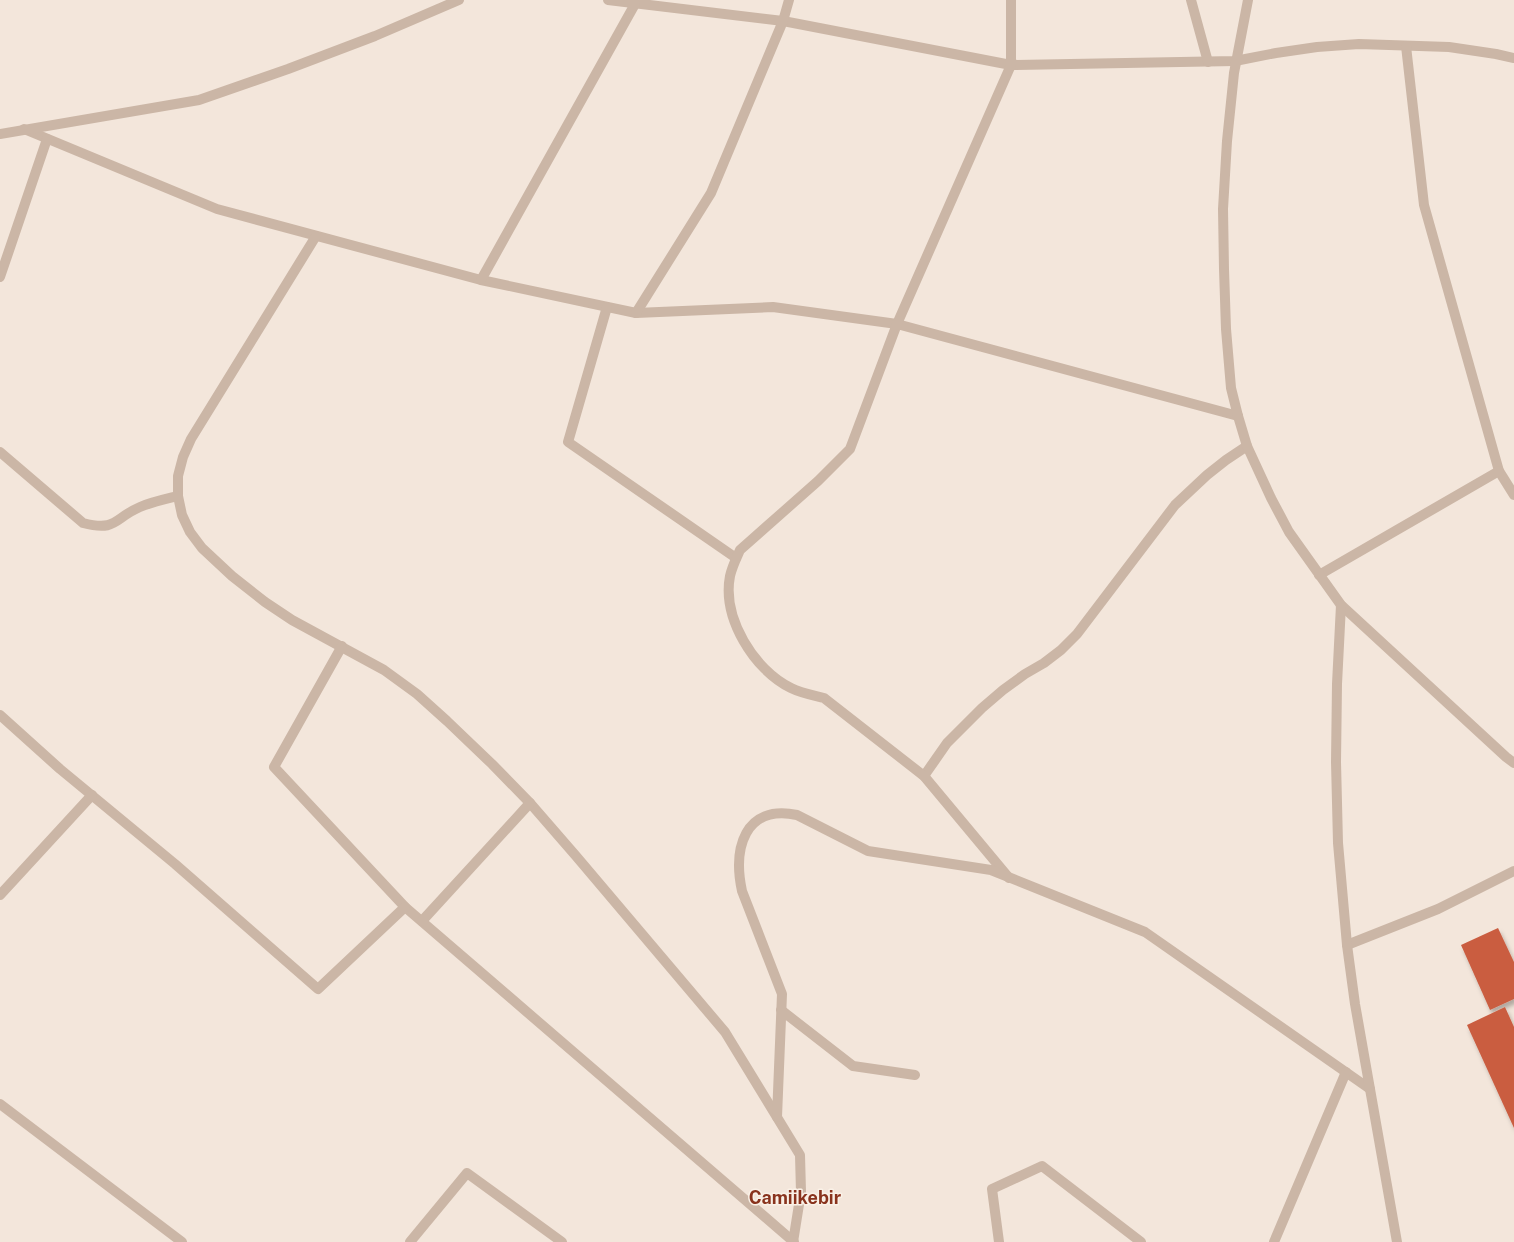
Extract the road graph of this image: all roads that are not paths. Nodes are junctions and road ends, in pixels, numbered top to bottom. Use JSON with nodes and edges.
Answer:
{"nodes":[{"id":1,"x":459,"y":0,"type":"edge"},
{"id":2,"x":608,"y":0,"type":"edge"},
{"id":3,"x":789,"y":0,"type":"edge"},
{"id":4,"x":1011,"y":0,"type":"edge"},
{"id":5,"x":1191,"y":0,"type":"edge"},
{"id":6,"x":1248,"y":0,"type":"edge"},
{"id":7,"x":635,"y":4,"type":"junction"},
{"id":8,"x":782,"y":21,"type":"junction"},
{"id":9,"x":1406,"y":46,"type":"junction"},
{"id":10,"x":1514,"y":58,"type":"edge"},
{"id":11,"x":1235,"y":61,"type":"junction"},
{"id":12,"x":1208,"y":62,"type":"junction"},
{"id":13,"x":1011,"y":65,"type":"junction"},
{"id":14,"x":24,"y":129,"type":"junction"},
{"id":15,"x":0,"y":134,"type":"edge"},
{"id":16,"x":47,"y":139,"type":"junction"},
{"id":17,"x":316,"y":236,"type":"junction"},
{"id":18,"x":0,"y":277,"type":"edge"},
{"id":19,"x":481,"y":280,"type":"junction"},
{"id":20,"x":608,"y":307,"type":"junction"},
{"id":21,"x":636,"y":313,"type":"junction"},
{"id":22,"x":897,"y":324,"type":"junction"},
{"id":23,"x":1238,"y":416,"type":"junction"},
{"id":24,"x":1247,"y":446,"type":"junction"},
{"id":25,"x":0,"y":452,"type":"edge"},
{"id":26,"x":1498,"y":471,"type":"junction"},
{"id":27,"x":1514,"y":495,"type":"edge"},
{"id":28,"x":178,"y":496,"type":"junction"},
{"id":29,"x":736,"y":558,"type":"junction"},
{"id":30,"x":1319,"y":575,"type":"junction"},
{"id":31,"x":1341,"y":605,"type":"junction"},
{"id":32,"x":342,"y":646,"type":"junction"},
{"id":33,"x":0,"y":715,"type":"edge"},
{"id":34,"x":1514,"y":763,"type":"edge"},
{"id":35,"x":924,"y":776,"type":"junction"},
{"id":36,"x":92,"y":795,"type":"junction"},
{"id":37,"x":530,"y":803,"type":"junction"},
{"id":38,"x":1514,"y":871,"type":"edge"},
{"id":39,"x":1009,"y":878,"type":"junction"},
{"id":40,"x":0,"y":895,"type":"edge"},
{"id":41,"x":405,"y":907,"type":"junction"},
{"id":42,"x":422,"y":921,"type":"junction"},
{"id":43,"x":1347,"y":945,"type":"junction"},
{"id":44,"x":781,"y":1010,"type":"junction"},
{"id":45,"x":1346,"y":1072,"type":"junction"},
{"id":46,"x":915,"y":1075,"type":"dead end"},
{"id":47,"x":1370,"y":1089,"type":"junction"},
{"id":48,"x":0,"y":1104,"type":"edge"},
{"id":49,"x":777,"y":1117,"type":"junction"},
{"id":50,"x":182,"y":1242,"type":"edge"},
{"id":51,"x":410,"y":1242,"type":"edge"},
{"id":52,"x":562,"y":1242,"type":"edge"},
{"id":53,"x":794,"y":1242,"type":"edge"},
{"id":54,"x":999,"y":1242,"type":"edge"},
{"id":55,"x":1141,"y":1242,"type":"edge"},
{"id":56,"x":1274,"y":1242,"type":"edge"},
{"id":57,"x":1397,"y":1242,"type":"edge"}],
"edges":[{"from":1,"to":14,"type":"street"},
{"from":2,"to":7,"type":"street"},
{"from":3,"to":8,"type":"street"},
{"from":4,"to":13,"type":"street"},
{"from":5,"to":12,"type":"street"},
{"from":6,"to":11,"type":"street"},
{"from":7,"to":8,"type":"street"},
{"from":7,"to":19,"type":"street"},
{"from":8,"to":13,"type":"street"},
{"from":8,"to":21,"type":"street"},
{"from":9,"to":10,"type":"street"},
{"from":9,"to":11,"type":"street"},
{"from":9,"to":26,"type":"street"},
{"from":11,"to":12,"type":"street"},
{"from":11,"to":23,"type":"street"},
{"from":12,"to":13,"type":"street"},
{"from":13,"to":22,"type":"street"},
{"from":14,"to":15,"type":"street"},
{"from":14,"to":16,"type":"street"},
{"from":16,"to":17,"type":"street"},
{"from":16,"to":18,"type":"street"},
{"from":17,"to":19,"type":"street"},
{"from":17,"to":28,"type":"street"},
{"from":19,"to":20,"type":"street"},
{"from":20,"to":21,"type":"street"},
{"from":20,"to":29,"type":"street"},
{"from":21,"to":22,"type":"street"},
{"from":22,"to":23,"type":"street"},
{"from":22,"to":29,"type":"street"},
{"from":23,"to":24,"type":"street"},
{"from":24,"to":30,"type":"street"},
{"from":24,"to":35,"type":"street"},
{"from":25,"to":28,"type":"street"},
{"from":26,"to":27,"type":"street"},
{"from":26,"to":30,"type":"street"},
{"from":28,"to":32,"type":"street"},
{"from":29,"to":35,"type":"street"},
{"from":30,"to":31,"type":"street"},
{"from":31,"to":34,"type":"street"},
{"from":31,"to":43,"type":"street"},
{"from":32,"to":37,"type":"street"},
{"from":32,"to":41,"type":"street"},
{"from":33,"to":36,"type":"street"},
{"from":35,"to":39,"type":"street"},
{"from":36,"to":40,"type":"street"},
{"from":36,"to":41,"type":"street"},
{"from":37,"to":42,"type":"street"},
{"from":37,"to":49,"type":"street"},
{"from":38,"to":43,"type":"street"},
{"from":39,"to":44,"type":"street"},
{"from":39,"to":45,"type":"street"},
{"from":41,"to":42,"type":"street"},
{"from":42,"to":53,"type":"street"},
{"from":43,"to":47,"type":"street"},
{"from":44,"to":46,"type":"street"},
{"from":44,"to":49,"type":"street"},
{"from":45,"to":47,"type":"street"},
{"from":45,"to":56,"type":"street"},
{"from":47,"to":57,"type":"street"},
{"from":48,"to":50,"type":"street"},
{"from":49,"to":53,"type":"street"},
{"from":51,"to":52,"type":"street"},
{"from":54,"to":55,"type":"street"}]}
